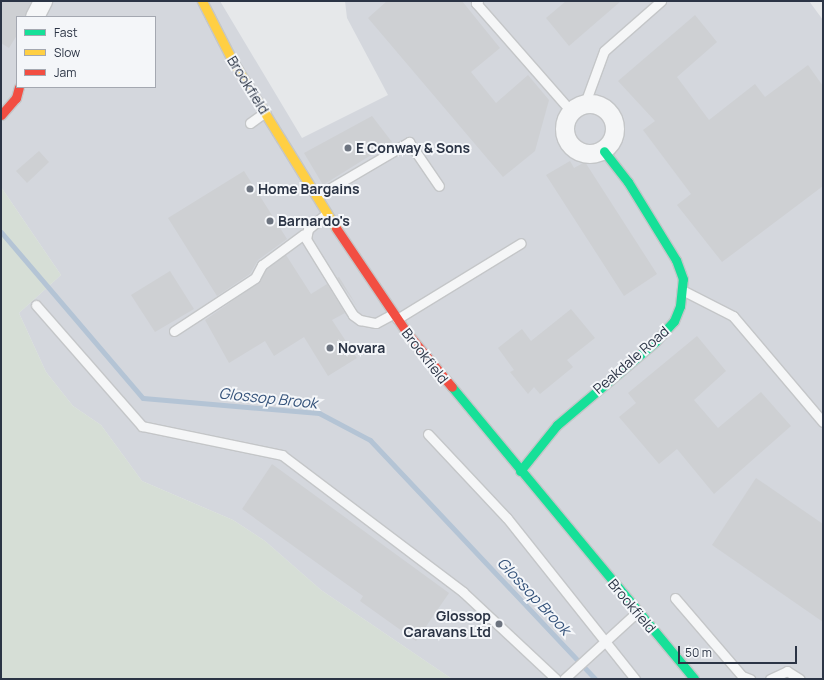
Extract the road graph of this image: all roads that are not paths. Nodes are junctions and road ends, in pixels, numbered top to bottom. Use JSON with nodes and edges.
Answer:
{"nodes":[{"id":1,"x":43,"y":1,"type":"edge"},
{"id":2,"x":202,"y":1,"type":"edge"},
{"id":3,"x":478,"y":1,"type":"edge"},
{"id":4,"x":661,"y":1,"type":"edge"},
{"id":5,"x":36,"y":16,"type":"edge"},
{"id":6,"x":19,"y":88,"type":"edge"},
{"id":7,"x":578,"y":107,"type":"junction"},
{"id":8,"x":264,"y":112,"type":"junction"},
{"id":9,"x":1,"y":115,"type":"edge"},
{"id":10,"x":250,"y":123,"type":"dead end"},
{"id":11,"x":604,"y":151,"type":"junction"},
{"id":12,"x":439,"y":186,"type":"dead end"},
{"id":13,"x":317,"y":196,"type":"junction"},
{"id":14,"x":327,"y":214,"type":"junction"},
{"id":15,"x":304,"y":234,"type":"junction"},
{"id":16,"x":521,"y":243,"type":"dead end"},
{"id":17,"x":684,"y":291,"type":"junction"},
{"id":18,"x":36,"y":305,"type":"dead end"},
{"id":19,"x":395,"y":316,"type":"junction"},
{"id":20,"x":174,"y":331,"type":"dead end"},
{"id":21,"x":631,"y":346,"type":"dead end"},
{"id":22,"x":640,"y":354,"type":"junction"},
{"id":23,"x":823,"y":422,"type":"edge"},
{"id":24,"x":428,"y":434,"type":"dead end"},
{"id":25,"x":520,"y":471,"type":"junction"},
{"id":26,"x":675,"y":598,"type":"dead end"},
{"id":27,"x":637,"y":612,"type":"junction"},
{"id":28,"x":606,"y":639,"type":"junction"},
{"id":29,"x":556,"y":679,"type":"edge"},
{"id":30,"x":564,"y":679,"type":"edge"},
{"id":31,"x":635,"y":679,"type":"edge"},
{"id":32,"x":694,"y":679,"type":"edge"},
{"id":33,"x":750,"y":679,"type":"edge"},
{"id":34,"x":770,"y":679,"type":"edge"},
{"id":35,"x":800,"y":679,"type":"edge"}],
"edges":[{"from":1,"to":5,"type":"street"},
{"from":2,"to":8,"type":"main road","name":"Brookfield"},
{"from":3,"to":7,"type":"lane"},
{"from":4,"to":7,"type":"lane"},
{"from":6,"to":9,"type":"main road"},
{"from":7,"to":11,"type":"street"},
{"from":7,"to":11,"type":"street"},
{"from":8,"to":10,"type":"lane"},
{"from":8,"to":13,"type":"main road","name":"Brookfield"},
{"from":11,"to":17,"type":"main road"},
{"from":12,"to":13,"type":"lane"},
{"from":13,"to":14,"type":"main road","name":"Brookfield"},
{"from":14,"to":15,"type":"lane"},
{"from":14,"to":19,"type":"main road","name":"Brookfield"},
{"from":15,"to":19,"type":"lane"},
{"from":15,"to":20,"type":"lane"},
{"from":16,"to":19,"type":"lane"},
{"from":17,"to":22,"type":"main road","name":"Peakdale Road"},
{"from":17,"to":23,"type":"lane"},
{"from":18,"to":29,"type":"lane"},
{"from":19,"to":25,"type":"main road","name":"Brookfield"},
{"from":21,"to":22,"type":"lane"},
{"from":22,"to":25,"type":"main road","name":"Peakdale Road"},
{"from":24,"to":28,"type":"lane"},
{"from":25,"to":27,"type":"main road","name":"Brookfield"},
{"from":26,"to":33,"type":"lane"},
{"from":27,"to":28,"type":"lane"},
{"from":27,"to":32,"type":"main road","name":"Brookfield"},
{"from":28,"to":30,"type":"lane"},
{"from":28,"to":31,"type":"lane"},
{"from":34,"to":35,"type":"lane"}]}
